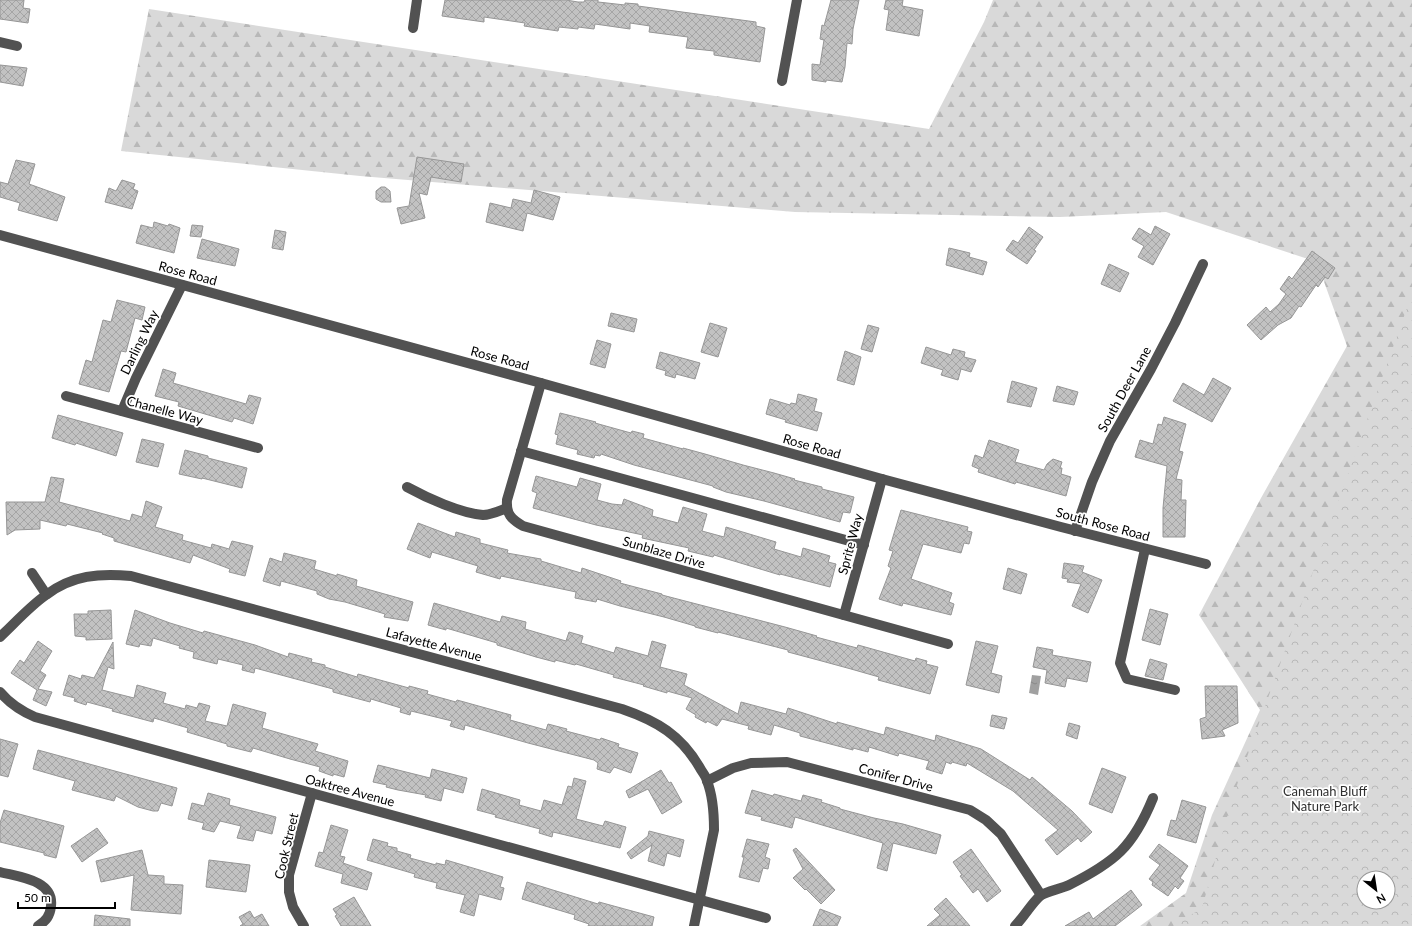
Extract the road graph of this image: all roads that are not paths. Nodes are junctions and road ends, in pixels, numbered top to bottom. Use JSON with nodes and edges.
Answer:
{"nodes":[{"id":1,"x":417,"y":0,"type":"edge"},
{"id":2,"x":797,"y":0,"type":"edge"},
{"id":3,"x":413,"y":28,"type":"dead end"},
{"id":4,"x":0,"y":42,"type":"edge"},
{"id":5,"x":17,"y":46,"type":"dead end"},
{"id":6,"x":782,"y":82,"type":"dead end"},
{"id":7,"x":0,"y":235,"type":"edge"},
{"id":8,"x":1203,"y":264,"type":"dead end"},
{"id":9,"x":182,"y":285,"type":"junction"},
{"id":10,"x":541,"y":383,"type":"junction"},
{"id":11,"x":66,"y":396,"type":"dead end"},
{"id":12,"x":122,"y":412,"type":"junction"},
{"id":13,"x":258,"y":448,"type":"dead end"},
{"id":14,"x":521,"y":451,"type":"junction"},
{"id":15,"x":882,"y":479,"type":"junction"},
{"id":16,"x":406,"y":487,"type":"dead end"},
{"id":17,"x":507,"y":508,"type":"junction"},
{"id":18,"x":993,"y":508,"type":"joint"},
{"id":19,"x":1075,"y":531,"type":"junction"},
{"id":20,"x":864,"y":545,"type":"junction"},
{"id":21,"x":1145,"y":549,"type":"junction"},
{"id":22,"x":1206,"y":564,"type":"dead end"},
{"id":23,"x":32,"y":573,"type":"dead end"},
{"id":24,"x":46,"y":594,"type":"junction"},
{"id":25,"x":844,"y":615,"type":"junction"},
{"id":26,"x":0,"y":637,"type":"edge"},
{"id":27,"x":948,"y":644,"type":"dead end"},
{"id":28,"x":1175,"y":690,"type":"dead end"},
{"id":29,"x":0,"y":692,"type":"edge"},
{"id":30,"x":707,"y":781,"type":"junction"},
{"id":31,"x":312,"y":793,"type":"junction"},
{"id":32,"x":1153,"y":798,"type":"dead end"},
{"id":33,"x":0,"y":872,"type":"edge"},
{"id":34,"x":1041,"y":895,"type":"junction"},
{"id":35,"x":700,"y":900,"type":"junction"},
{"id":36,"x":766,"y":918,"type":"dead end"},
{"id":37,"x":38,"y":926,"type":"edge"},
{"id":38,"x":304,"y":926,"type":"edge"},
{"id":39,"x":694,"y":926,"type":"edge"},
{"id":40,"x":1015,"y":926,"type":"edge"}],
"edges":[{"from":1,"to":3,"type":"street"},
{"from":2,"to":6,"type":"street"},
{"from":4,"to":5,"type":"street"},
{"from":7,"to":9,"type":"street","name":"Rose Road"},
{"from":8,"to":19,"type":"street","name":"South Deer Lane"},
{"from":9,"to":10,"type":"street","name":"Rose Road"},
{"from":9,"to":12,"type":"street","name":"Darling Way"},
{"from":10,"to":14,"type":"street"},
{"from":10,"to":15,"type":"street","name":"Rose Road"},
{"from":11,"to":12,"type":"street","name":"Chanelle Way"},
{"from":12,"to":13,"type":"street","name":"Chanelle Way"},
{"from":14,"to":17,"type":"street"},
{"from":14,"to":20,"type":"street"},
{"from":15,"to":18,"type":"street","name":"Rose Road"},
{"from":15,"to":20,"type":"street","name":"Sprite Way"},
{"from":16,"to":17,"type":"street"},
{"from":17,"to":25,"type":"street","name":"Sunblaze Drive"},
{"from":18,"to":19,"type":"street","name":"South Rose Road"},
{"from":19,"to":21,"type":"street","name":"South Rose Road"},
{"from":20,"to":25,"type":"street","name":"Sprite Way"},
{"from":21,"to":22,"type":"street","name":"South Rose Road"},
{"from":21,"to":28,"type":"street"},
{"from":23,"to":24,"type":"street"},
{"from":24,"to":26,"type":"street","name":"Lafayette Avenue"},
{"from":24,"to":30,"type":"street","name":"Lafayette Avenue"},
{"from":25,"to":27,"type":"street","name":"Sunblaze Drive"},
{"from":29,"to":31,"type":"street","name":"Oaktree Avenue"},
{"from":30,"to":34,"type":"street","name":"Conifer Drive"},
{"from":30,"to":35,"type":"street","name":"Lafayette Avenue"},
{"from":31,"to":35,"type":"street","name":"Oaktree Avenue"},
{"from":31,"to":38,"type":"street","name":"Cook Street"},
{"from":32,"to":34,"type":"street"},
{"from":33,"to":37,"type":"street"},
{"from":34,"to":40,"type":"street"},
{"from":35,"to":36,"type":"street","name":"Oaktree Avenue"},
{"from":35,"to":39,"type":"street","name":"Lafayette Avenue"}]}
